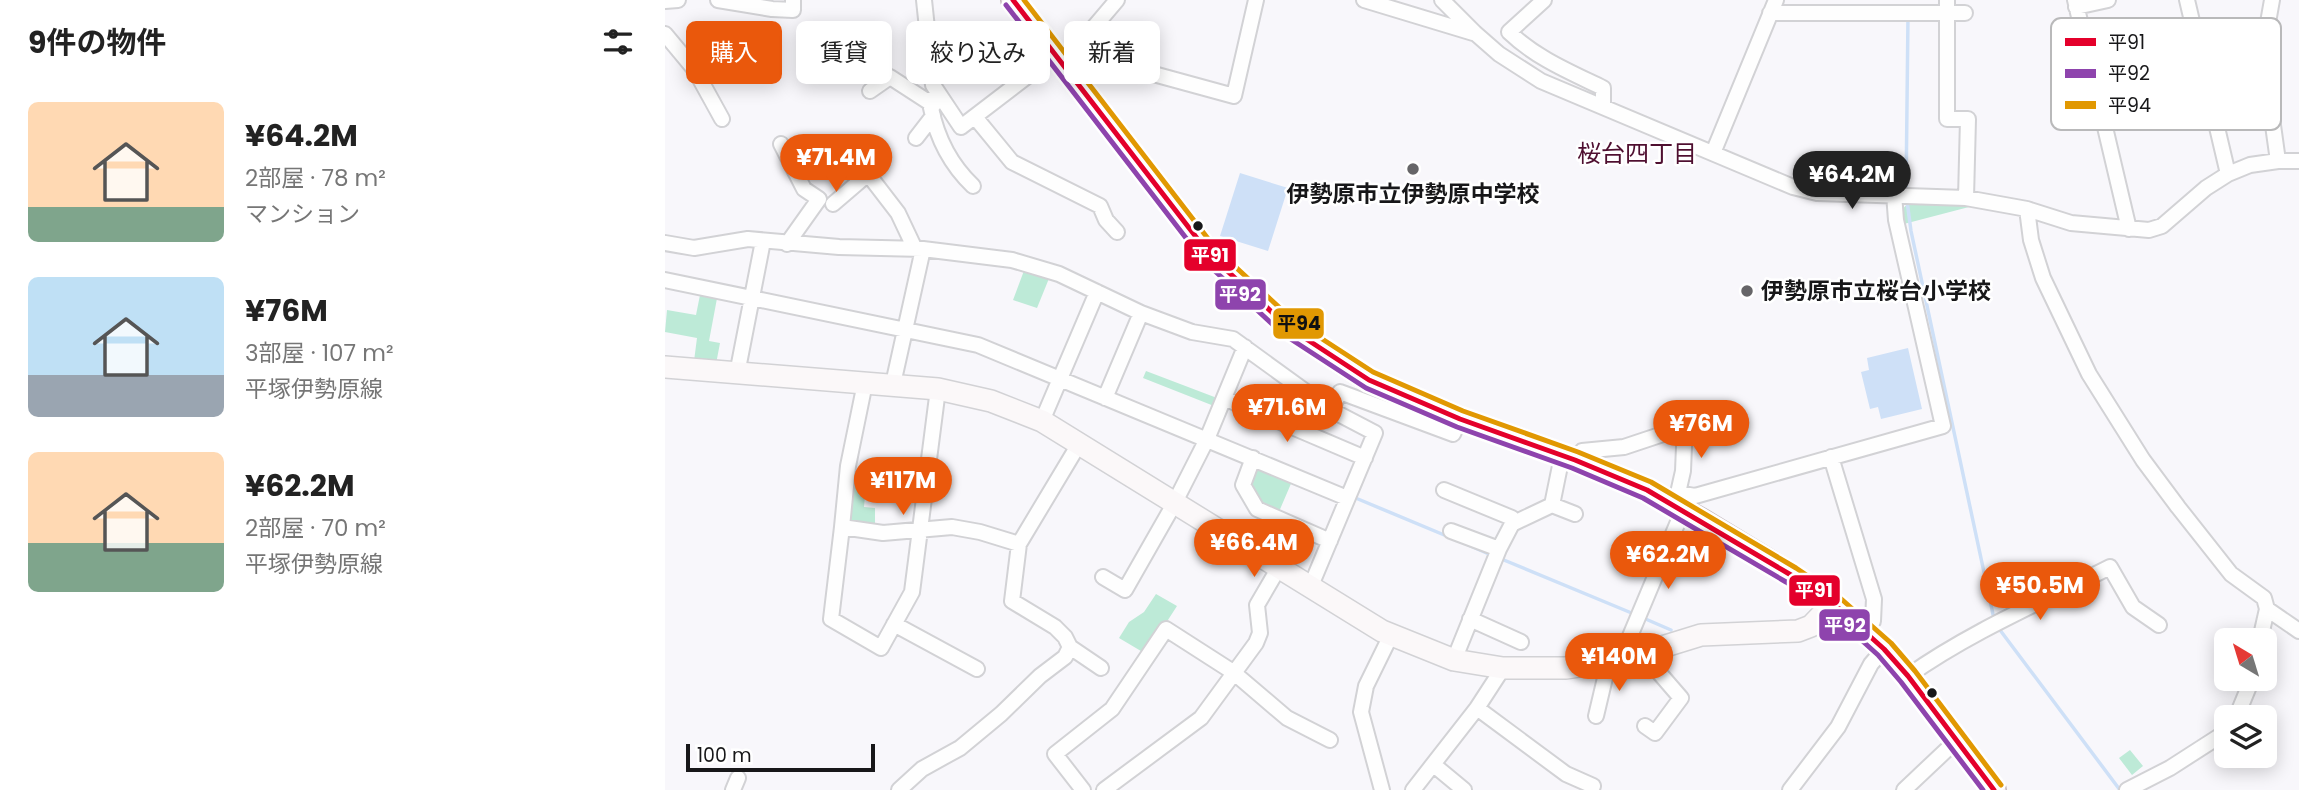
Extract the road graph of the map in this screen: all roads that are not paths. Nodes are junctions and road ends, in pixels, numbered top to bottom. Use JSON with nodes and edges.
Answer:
{"nodes":[{"id":1,"x":678,"y":0,"type":"edge"},
{"id":2,"x":793,"y":0,"type":"edge"},
{"id":3,"x":924,"y":0,"type":"edge"},
{"id":4,"x":1013,"y":0,"type":"edge"},
{"id":5,"x":1117,"y":0,"type":"edge"},
{"id":6,"x":1256,"y":0,"type":"edge"},
{"id":7,"x":1364,"y":0,"type":"edge"},
{"id":8,"x":1442,"y":0,"type":"edge"},
{"id":9,"x":1544,"y":0,"type":"edge"},
{"id":10,"x":2108,"y":0,"type":"edge"},
{"id":11,"x":2187,"y":0,"type":"edge"},
{"id":12,"x":2272,"y":0,"type":"edge"},
{"id":13,"x":665,"y":1,"type":"edge"},
{"id":14,"x":726,"y":1,"type":"edge"},
{"id":15,"x":2076,"y":4,"type":"edge"},
{"id":16,"x":1947,"y":6,"type":"edge"},
{"id":17,"x":1773,"y":7,"type":"edge"},
{"id":18,"x":1965,"y":13,"type":"dead end"},
{"id":19,"x":2191,"y":18,"type":"edge"},
{"id":20,"x":2269,"y":18,"type":"edge"},
{"id":21,"x":1475,"y":33,"type":"junction"},
{"id":22,"x":665,"y":34,"type":"edge"},
{"id":23,"x":1059,"y":60,"type":"junction"},
{"id":24,"x":870,"y":91,"type":"dead end"},
{"id":25,"x":940,"y":97,"type":"junction"},
{"id":26,"x":1603,"y":107,"type":"junction"},
{"id":27,"x":933,"y":116,"type":"junction"},
{"id":28,"x":975,"y":117,"type":"junction"},
{"id":29,"x":722,"y":119,"type":"dead end"},
{"id":30,"x":2106,"y":130,"type":"edge"},
{"id":31,"x":2218,"y":130,"type":"edge"},
{"id":32,"x":2274,"y":130,"type":"edge"},
{"id":33,"x":916,"y":138,"type":"dead end"},
{"id":34,"x":781,"y":144,"type":"dead end"},
{"id":35,"x":1713,"y":153,"type":"junction"},
{"id":36,"x":2278,"y":160,"type":"junction"},
{"id":37,"x":2299,"y":161,"type":"edge"},
{"id":38,"x":2228,"y":174,"type":"junction"},
{"id":39,"x":973,"y":186,"type":"dead end"},
{"id":40,"x":1894,"y":194,"type":"junction"},
{"id":41,"x":1966,"y":198,"type":"junction"},
{"id":42,"x":833,"y":204,"type":"dead end"},
{"id":43,"x":2027,"y":209,"type":"junction"},
{"id":44,"x":2129,"y":229,"type":"junction"},
{"id":45,"x":1117,"y":232,"type":"dead end"},
{"id":46,"x":763,"y":241,"type":"junction"},
{"id":47,"x":665,"y":243,"type":"edge"},
{"id":48,"x":787,"y":244,"type":"junction"},
{"id":49,"x":919,"y":249,"type":"junction"},
{"id":50,"x":665,"y":280,"type":"edge"},
{"id":51,"x":1097,"y":292,"type":"junction"},
{"id":52,"x":753,"y":297,"type":"junction"},
{"id":53,"x":1141,"y":313,"type":"junction"},
{"id":54,"x":906,"y":330,"type":"junction"},
{"id":55,"x":1245,"y":347,"type":"junction"},
{"id":56,"x":665,"y":367,"type":"edge"},
{"id":57,"x":737,"y":374,"type":"junction"},
{"id":58,"x":1061,"y":379,"type":"junction"},
{"id":59,"x":865,"y":383,"type":"junction"},
{"id":60,"x":893,"y":384,"type":"junction"},
{"id":61,"x":938,"y":389,"type":"junction"},
{"id":62,"x":1105,"y":398,"type":"junction"},
{"id":63,"x":1224,"y":398,"type":"junction"},
{"id":64,"x":1331,"y":410,"type":"junction"},
{"id":65,"x":1460,"y":419,"type":"junction"},
{"id":66,"x":1042,"y":421,"type":"junction"},
{"id":67,"x":1207,"y":439,"type":"junction"},
{"id":68,"x":1079,"y":444,"type":"junction"},
{"id":69,"x":1831,"y":457,"type":"junction"},
{"id":70,"x":1253,"y":458,"type":"junction"},
{"id":71,"x":1365,"y":458,"type":"junction"},
{"id":72,"x":1569,"y":458,"type":"junction"},
{"id":73,"x":1444,"y":490,"type":"dead end"},
{"id":74,"x":1347,"y":498,"type":"junction"},
{"id":75,"x":1678,"y":502,"type":"junction"},
{"id":76,"x":1174,"y":504,"type":"junction"},
{"id":77,"x":1552,"y":505,"type":"junction"},
{"id":78,"x":1575,"y":514,"type":"dead end"},
{"id":79,"x":1515,"y":522,"type":"junction"},
{"id":80,"x":842,"y":527,"type":"junction"},
{"id":81,"x":1451,"y":531,"type":"dead end"},
{"id":82,"x":919,"y":532,"type":"junction"},
{"id":83,"x":1330,"y":541,"type":"junction"},
{"id":84,"x":1019,"y":544,"type":"junction"},
{"id":85,"x":1499,"y":550,"type":"junction"},
{"id":86,"x":1278,"y":569,"type":"junction"},
{"id":87,"x":1103,"y":577,"type":"dead end"},
{"id":88,"x":1310,"y":587,"type":"junction"},
{"id":89,"x":1833,"y":603,"type":"junction"},
{"id":90,"x":2267,"y":609,"type":"junction"},
{"id":91,"x":1470,"y":619,"type":"junction"},
{"id":92,"x":894,"y":624,"type":"junction"},
{"id":93,"x":2159,"y":625,"type":"dead end"},
{"id":94,"x":2263,"y":628,"type":"edge"},
{"id":95,"x":1864,"y":630,"type":"junction"},
{"id":96,"x":2299,"y":631,"type":"edge"},
{"id":97,"x":1391,"y":635,"type":"junction"},
{"id":98,"x":1521,"y":642,"type":"dead end"},
{"id":99,"x":1070,"y":647,"type":"junction"},
{"id":100,"x":1884,"y":649,"type":"junction"},
{"id":101,"x":1642,"y":653,"type":"junction"},
{"id":102,"x":1454,"y":660,"type":"junction"},
{"id":103,"x":1615,"y":661,"type":"junction"},
{"id":104,"x":977,"y":668,"type":"dead end"},
{"id":105,"x":1101,"y":668,"type":"dead end"},
{"id":106,"x":1503,"y":668,"type":"junction"},
{"id":107,"x":1233,"y":672,"type":"junction"},
{"id":108,"x":1908,"y":676,"type":"junction"},
{"id":109,"x":1478,"y":708,"type":"junction"},
{"id":110,"x":1596,"y":716,"type":"dead end"},
{"id":111,"x":1653,"y":732,"type":"dead end"},
{"id":112,"x":1330,"y":740,"type":"dead end"},
{"id":113,"x":1957,"y":740,"type":"junction"},
{"id":114,"x":2214,"y":740,"type":"edge"},
{"id":115,"x":1434,"y":765,"type":"junction"},
{"id":116,"x":899,"y":790,"type":"edge"},
{"id":117,"x":1083,"y":790,"type":"edge"},
{"id":118,"x":1104,"y":790,"type":"edge"},
{"id":119,"x":1382,"y":790,"type":"edge"},
{"id":120,"x":1413,"y":790,"type":"edge"},
{"id":121,"x":1464,"y":790,"type":"edge"},
{"id":122,"x":1591,"y":790,"type":"edge"},
{"id":123,"x":1792,"y":790,"type":"edge"},
{"id":124,"x":1905,"y":790,"type":"edge"},
{"id":125,"x":1994,"y":790,"type":"edge"},
{"id":126,"x":2127,"y":790,"type":"edge"}],
"edges":[{"from":1,"to":13,"type":"street"},
{"from":2,"to":14,"type":"street"},
{"from":3,"to":25,"type":"street"},
{"from":4,"to":23,"type":"main road"},
{"from":5,"to":23,"type":"street"},
{"from":6,"to":23,"type":"street"},
{"from":7,"to":21,"type":"street"},
{"from":8,"to":21,"type":"street"},
{"from":9,"to":26,"type":"street"},
{"from":10,"to":15,"type":"street"},
{"from":11,"to":19,"type":"street"},
{"from":12,"to":20,"type":"street"},
{"from":16,"to":17,"type":"street"},
{"from":16,"to":18,"type":"street"},
{"from":16,"to":41,"type":"street"},
{"from":17,"to":35,"type":"street"},
{"from":21,"to":26,"type":"street"},
{"from":22,"to":29,"type":"street"},
{"from":23,"to":28,"type":"street"},
{"from":23,"to":65,"type":"main road"},
{"from":24,"to":25,"type":"street"},
{"from":25,"to":27,"type":"street"},
{"from":25,"to":28,"type":"street"},
{"from":26,"to":35,"type":"street"},
{"from":27,"to":33,"type":"street"},
{"from":27,"to":39,"type":"street"},
{"from":28,"to":45,"type":"street"},
{"from":30,"to":44,"type":"street"},
{"from":31,"to":38,"type":"street"},
{"from":32,"to":36,"type":"street"},
{"from":34,"to":48,"type":"street"},
{"from":35,"to":40,"type":"street"},
{"from":36,"to":37,"type":"street"},
{"from":36,"to":38,"type":"street"},
{"from":38,"to":44,"type":"street"},
{"from":40,"to":41,"type":"street"},
{"from":40,"to":69,"type":"street"},
{"from":41,"to":43,"type":"street"},
{"from":42,"to":49,"type":"street"},
{"from":43,"to":44,"type":"street"},
{"from":43,"to":90,"type":"street"},
{"from":46,"to":47,"type":"street"},
{"from":46,"to":48,"type":"street"},
{"from":46,"to":52,"type":"street"},
{"from":48,"to":49,"type":"street"},
{"from":49,"to":51,"type":"street"},
{"from":49,"to":54,"type":"street"},
{"from":50,"to":52,"type":"street"},
{"from":51,"to":53,"type":"street"},
{"from":51,"to":58,"type":"street"},
{"from":52,"to":54,"type":"street"},
{"from":52,"to":57,"type":"street"},
{"from":53,"to":55,"type":"street"},
{"from":53,"to":62,"type":"street"},
{"from":54,"to":58,"type":"street"},
{"from":54,"to":60,"type":"street"},
{"from":55,"to":63,"type":"street"},
{"from":55,"to":64,"type":"street"},
{"from":56,"to":57,"type":"street"},
{"from":57,"to":59,"type":"street"},
{"from":58,"to":62,"type":"street"},
{"from":58,"to":66,"type":"street"},
{"from":59,"to":60,"type":"street"},
{"from":59,"to":80,"type":"street"},
{"from":60,"to":61,"type":"street"},
{"from":61,"to":66,"type":"street"},
{"from":61,"to":82,"type":"street"},
{"from":62,"to":67,"type":"street"},
{"from":63,"to":67,"type":"street"},
{"from":63,"to":71,"type":"street"},
{"from":64,"to":65,"type":"street"},
{"from":64,"to":71,"type":"street"},
{"from":65,"to":72,"type":"main road"},
{"from":66,"to":68,"type":"street"},
{"from":67,"to":70,"type":"street"},
{"from":67,"to":76,"type":"street"},
{"from":68,"to":76,"type":"street"},
{"from":68,"to":84,"type":"street"},
{"from":69,"to":75,"type":"street"},
{"from":69,"to":95,"type":"street"},
{"from":70,"to":74,"type":"street"},
{"from":70,"to":83,"type":"street"},
{"from":71,"to":74,"type":"street"},
{"from":72,"to":75,"type":"main road"},
{"from":72,"to":75,"type":"street"},
{"from":72,"to":77,"type":"street"},
{"from":73,"to":79,"type":"street"},
{"from":74,"to":83,"type":"street"},
{"from":75,"to":89,"type":"main road"},
{"from":75,"to":103,"type":"street"},
{"from":76,"to":86,"type":"street"},
{"from":76,"to":87,"type":"street"},
{"from":77,"to":78,"type":"street"},
{"from":77,"to":79,"type":"street"},
{"from":79,"to":85,"type":"street"},
{"from":80,"to":82,"type":"street"},
{"from":80,"to":92,"type":"street"},
{"from":81,"to":85,"type":"street"},
{"from":82,"to":84,"type":"street"},
{"from":82,"to":92,"type":"street"},
{"from":83,"to":88,"type":"street"},
{"from":84,"to":99,"type":"street"},
{"from":85,"to":91,"type":"street"},
{"from":86,"to":88,"type":"street"},
{"from":86,"to":107,"type":"street"},
{"from":88,"to":97,"type":"street"},
{"from":89,"to":95,"type":"main road"},
{"from":89,"to":101,"type":"street"},
{"from":90,"to":94,"type":"street"},
{"from":90,"to":96,"type":"street"},
{"from":91,"to":98,"type":"street"},
{"from":91,"to":102,"type":"street"},
{"from":92,"to":104,"type":"street"},
{"from":93,"to":108,"type":"street"},
{"from":95,"to":100,"type":"main road"},
{"from":97,"to":102,"type":"street"},
{"from":97,"to":119,"type":"street"},
{"from":99,"to":105,"type":"street"},
{"from":99,"to":116,"type":"street"},
{"from":100,"to":108,"type":"main road"},
{"from":100,"to":123,"type":"street"},
{"from":101,"to":103,"type":"street"},
{"from":101,"to":111,"type":"street"},
{"from":102,"to":106,"type":"street"},
{"from":103,"to":106,"type":"street"},
{"from":103,"to":110,"type":"street"},
{"from":106,"to":109,"type":"street"},
{"from":107,"to":112,"type":"street"},
{"from":107,"to":117,"type":"street"},
{"from":107,"to":118,"type":"street"},
{"from":108,"to":113,"type":"main road"},
{"from":109,"to":115,"type":"street"},
{"from":109,"to":122,"type":"street"},
{"from":113,"to":124,"type":"street"},
{"from":113,"to":125,"type":"main road"},
{"from":114,"to":126,"type":"street"},
{"from":115,"to":120,"type":"street"},
{"from":115,"to":121,"type":"street"}]}
